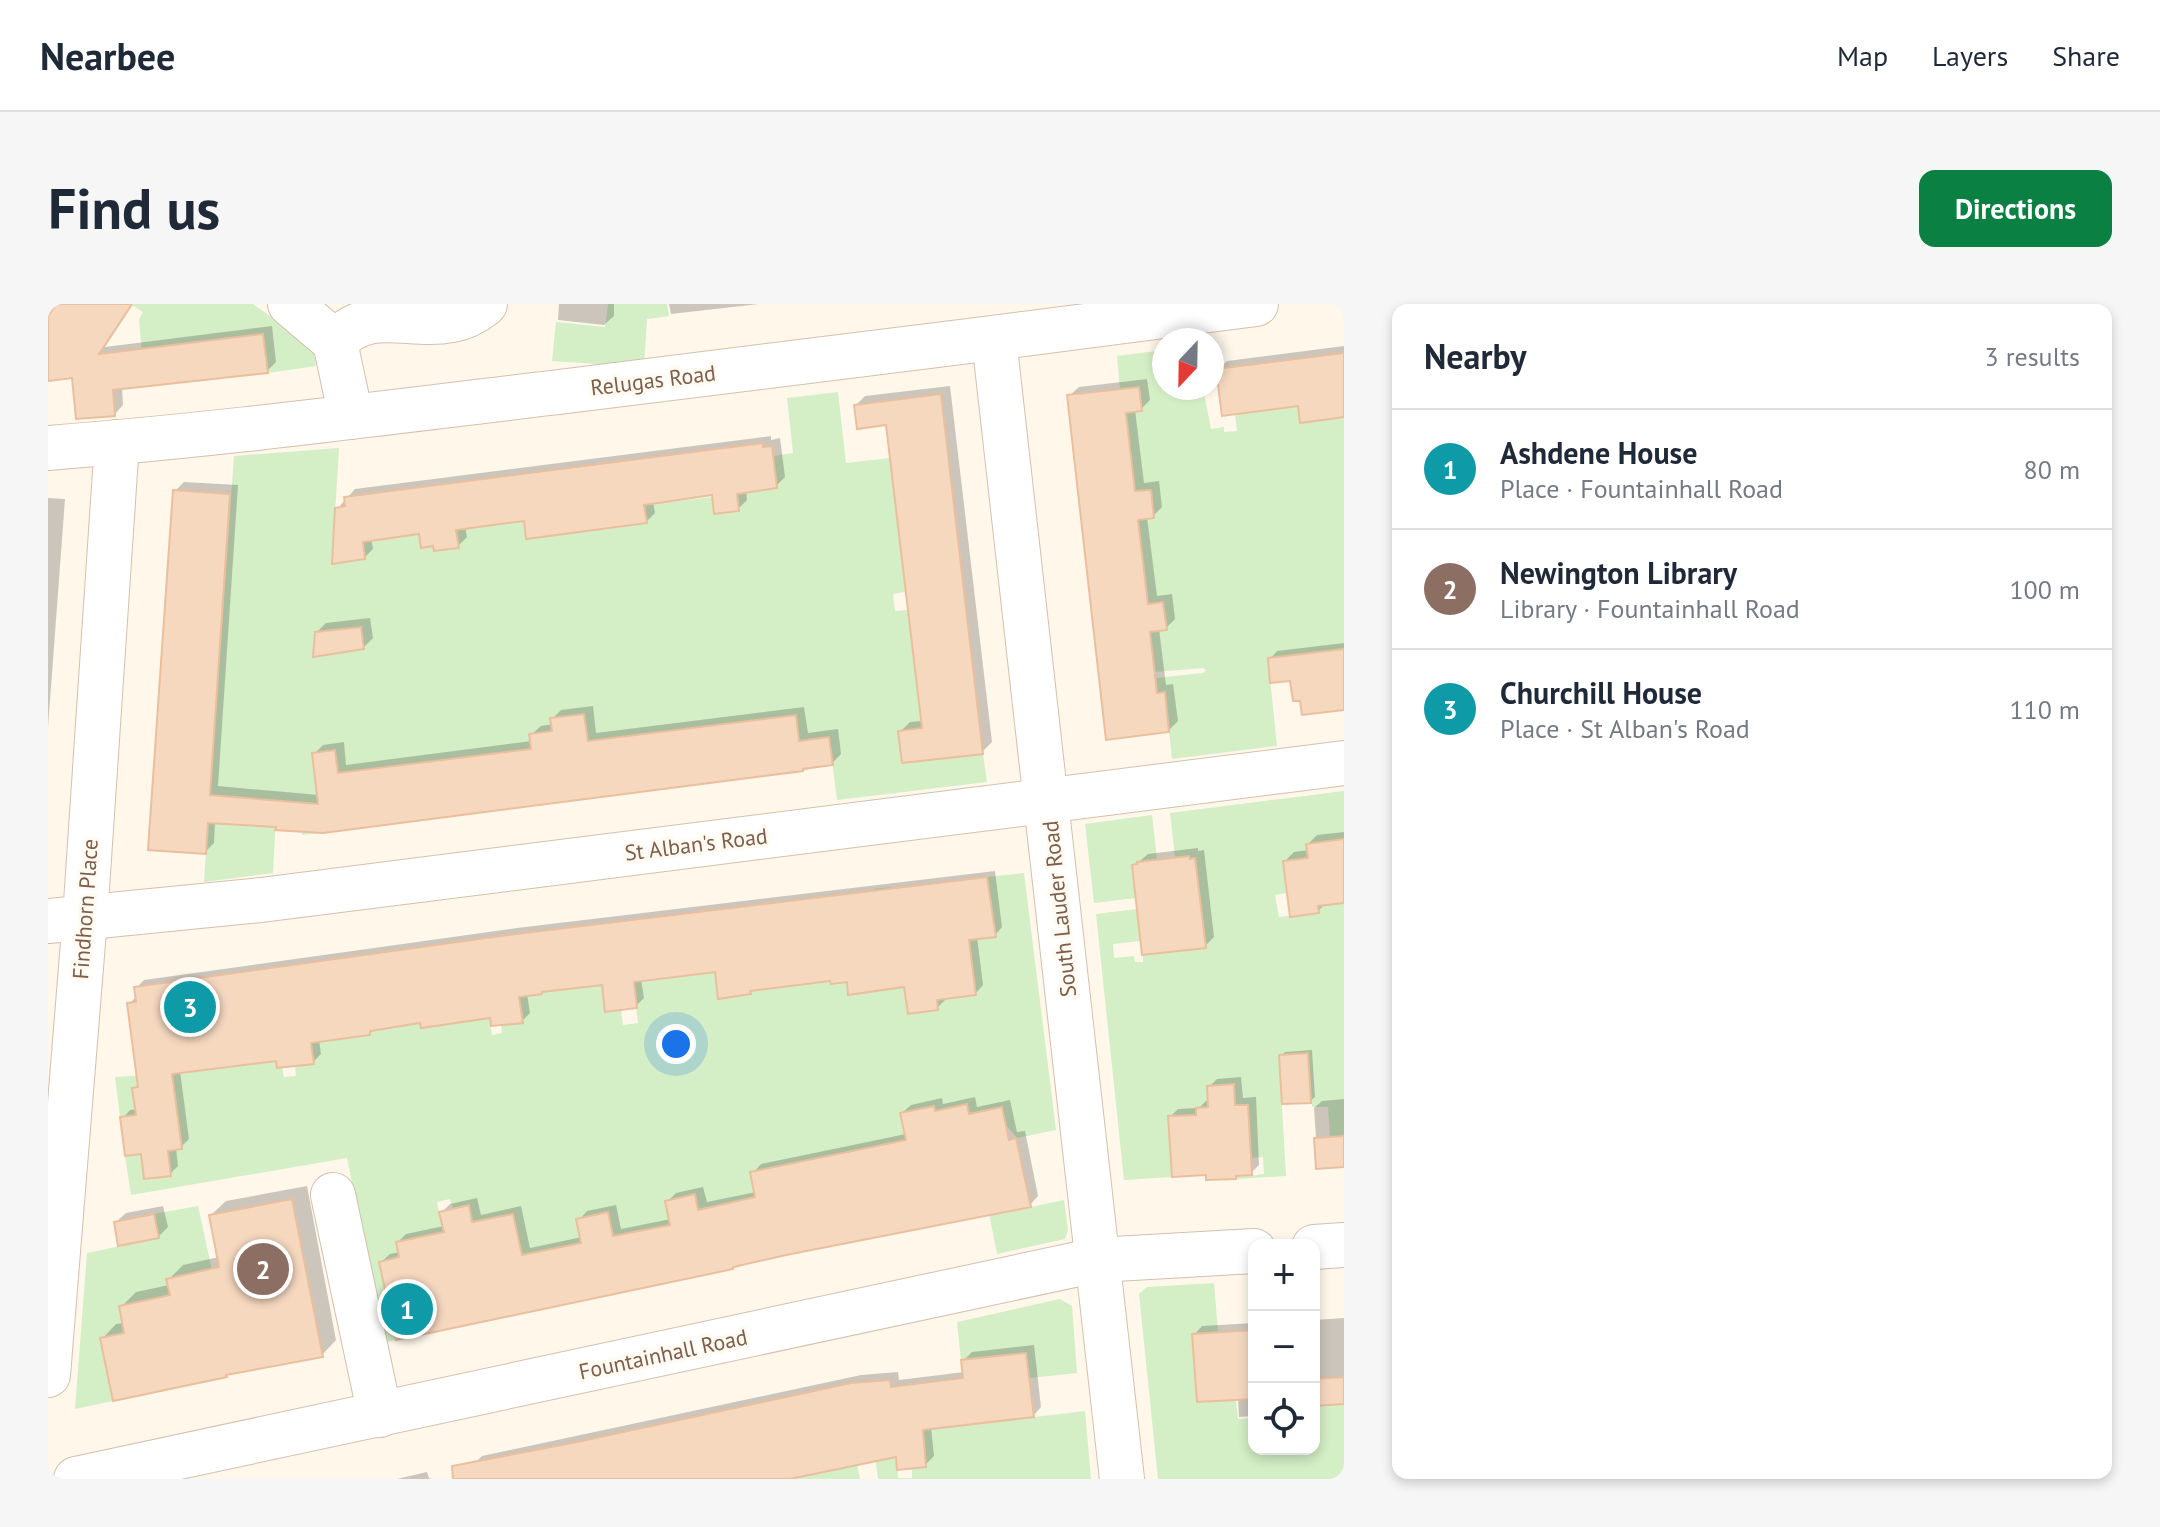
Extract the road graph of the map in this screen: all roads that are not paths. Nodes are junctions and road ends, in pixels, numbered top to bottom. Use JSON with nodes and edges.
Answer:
{"nodes":[{"id":1,"x":290,"y":304,"type":"edge"},
{"id":2,"x":485,"y":304,"type":"edge"},
{"id":3,"x":1256,"y":304,"type":"edge"},
{"id":4,"x":994,"y":339,"type":"junction"},
{"id":5,"x":335,"y":342,"type":"junction"},
{"id":6,"x":351,"y":417,"type":"junction"},
{"id":7,"x":117,"y":442,"type":"junction"},
{"id":8,"x":48,"y":448,"type":"edge"},
{"id":9,"x":1344,"y":763,"type":"edge"},
{"id":10,"x":1047,"y":800,"type":"junction"},
{"id":11,"x":66,"y":920,"type":"edge"},
{"id":12,"x":333,"y":1195,"type":"dead end"},
{"id":13,"x":1344,"y":1245,"type":"edge"},
{"id":14,"x":1320,"y":1247,"type":"edge"},
{"id":15,"x":1248,"y":1251,"type":"edge"},
{"id":16,"x":1097,"y":1260,"type":"junction"},
{"id":17,"x":48,"y":1375,"type":"edge"},
{"id":18,"x":380,"y":1415,"type":"junction"},
{"id":19,"x":76,"y":1479,"type":"edge"},
{"id":20,"x":1122,"y":1479,"type":"edge"}],
"edges":[{"from":1,"to":5,"type":"street"},
{"from":2,"to":5,"type":"street"},
{"from":3,"to":4,"type":"street","name":"Relugas Road"},
{"from":4,"to":6,"type":"street","name":"Relugas Road"},
{"from":4,"to":10,"type":"street","name":"South Lauder Road"},
{"from":5,"to":6,"type":"street"},
{"from":6,"to":7,"type":"street","name":"Relugas Road"},
{"from":7,"to":8,"type":"street","name":"Relugas Road"},
{"from":7,"to":11,"type":"street","name":"Findhorn Place"},
{"from":9,"to":10,"type":"street","name":"St Alban's Road"},
{"from":10,"to":11,"type":"street","name":"St Alban's Road"},
{"from":10,"to":16,"type":"street","name":"South Lauder Road"},
{"from":11,"to":17,"type":"street","name":"Findhorn Place"},
{"from":12,"to":18,"type":"street"},
{"from":13,"to":14,"type":"street"},
{"from":15,"to":16,"type":"street","name":"Fountainhall Road"},
{"from":16,"to":18,"type":"street","name":"Fountainhall Road"},
{"from":16,"to":20,"type":"street","name":"South Lauder Road"},
{"from":18,"to":19,"type":"street","name":"Fountainhall Road"}]}
